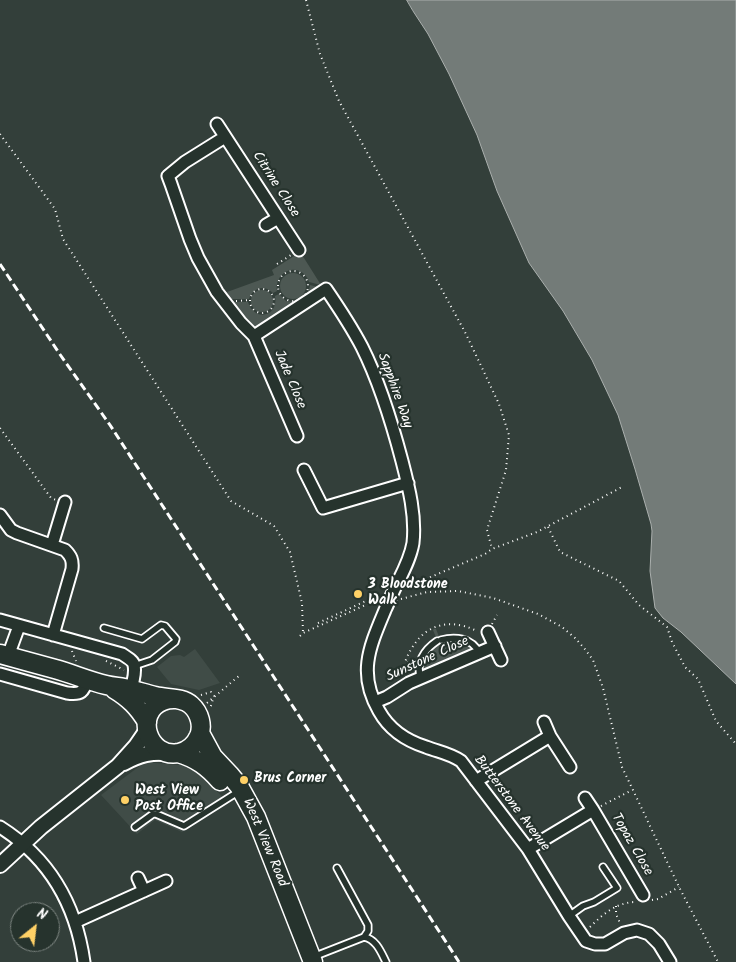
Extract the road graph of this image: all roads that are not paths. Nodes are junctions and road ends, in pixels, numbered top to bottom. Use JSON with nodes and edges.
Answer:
{"nodes":[{"id":1,"x":217,"y":124,"type":"dead end"},
{"id":2,"x":225,"y":137,"type":"junction"},
{"id":3,"x":278,"y":218,"type":"junction"},
{"id":4,"x":266,"y":225,"type":"dead end"},
{"id":5,"x":299,"y":250,"type":"road end"},
{"id":6,"x":254,"y":336,"type":"junction"},
{"id":7,"x":297,"y":436,"type":"dead end"},
{"id":8,"x":304,"y":470,"type":"dead end"},
{"id":9,"x":408,"y":483,"type":"junction"},
{"id":10,"x":65,"y":502,"type":"road end"},
{"id":11,"x":0,"y":515,"type":"edge"},
{"id":12,"x":52,"y":545,"type":"junction"},
{"id":13,"x":398,"y":592,"type":"joint"},
{"id":14,"x":0,"y":620,"type":"edge"},
{"id":15,"x":19,"y":626,"type":"junction"},
{"id":16,"x":104,"y":628,"type":"dead end"},
{"id":17,"x":489,"y":630,"type":"road end"},
{"id":18,"x":53,"y":635,"type":"junction"},
{"id":19,"x":494,"y":646,"type":"junction"},
{"id":20,"x":479,"y":653,"type":"junction"},
{"id":21,"x":4,"y":655,"type":"edge"},
{"id":22,"x":501,"y":660,"type":"dead end"},
{"id":23,"x":134,"y":666,"type":"junction"},
{"id":24,"x":0,"y":674,"type":"edge"},
{"id":25,"x":420,"y":678,"type":"junction"},
{"id":26,"x":88,"y":679,"type":"junction"},
{"id":27,"x":129,"y":694,"type":"junction"},
{"id":28,"x":174,"y":698,"type":"junction"},
{"id":29,"x":375,"y":702,"type":"junction"},
{"id":30,"x":544,"y":722,"type":"dead end"},
{"id":31,"x":147,"y":726,"type":"junction"},
{"id":32,"x":200,"y":733,"type":"junction"},
{"id":33,"x":550,"y":736,"type":"junction"},
{"id":34,"x":175,"y":753,"type":"junction"},
{"id":35,"x":118,"y":766,"type":"junction"},
{"id":36,"x":570,"y":767,"type":"dead end"},
{"id":37,"x":476,"y":781,"type":"junction"},
{"id":38,"x":584,"y":794,"type":"dead end"},
{"id":39,"x":232,"y":795,"type":"junction"},
{"id":40,"x":595,"y":809,"type":"junction"},
{"id":41,"x":0,"y":827,"type":"edge"},
{"id":42,"x":135,"y":827,"type":"dead end"},
{"id":43,"x":23,"y":844,"type":"junction"},
{"id":44,"x":528,"y":849,"type":"junction"},
{"id":45,"x":0,"y":865,"type":"edge"},
{"id":46,"x":603,"y":867,"type":"dead end"},
{"id":47,"x":337,"y":868,"type":"dead end"},
{"id":48,"x":138,"y":878,"type":"dead end"},
{"id":49,"x":166,"y":881,"type":"dead end"},
{"id":50,"x":144,"y":891,"type":"junction"},
{"id":51,"x":642,"y":899,"type":"road end"},
{"id":52,"x":569,"y":916,"type":"junction"},
{"id":53,"x":75,"y":922,"type":"junction"},
{"id":54,"x":364,"y":937,"type":"junction"},
{"id":55,"x":309,"y":961,"type":"edge"},
{"id":56,"x":84,"y":962,"type":"edge"},
{"id":57,"x":386,"y":962,"type":"edge"},
{"id":58,"x":670,"y":962,"type":"edge"}],
"edges":[{"from":1,"to":2,"type":"street","name":"Citrine Close"},
{"from":2,"to":3,"type":"street","name":"Citrine Close"},
{"from":2,"to":6,"type":"street","name":"Jade Close"},
{"from":3,"to":4,"type":"street"},
{"from":3,"to":5,"type":"street","name":"Citrine Close"},
{"from":6,"to":7,"type":"street","name":"Jade Close"},
{"from":6,"to":9,"type":"street","name":"Sapphire Way"},
{"from":8,"to":9,"type":"street"},
{"from":9,"to":13,"type":"street","name":"Sapphire Way"},
{"from":10,"to":12,"type":"street"},
{"from":11,"to":12,"type":"street"},
{"from":12,"to":18,"type":"street"},
{"from":13,"to":29,"type":"street","name":"Butterstone Avenue"},
{"from":14,"to":15,"type":"street"},
{"from":15,"to":18,"type":"street"},
{"from":15,"to":21,"type":"street"},
{"from":16,"to":23,"type":"lane"},
{"from":17,"to":19,"type":"street"},
{"from":18,"to":23,"type":"street"},
{"from":19,"to":20,"type":"street","name":"Sunstone Close"},
{"from":19,"to":22,"type":"street"},
{"from":20,"to":25,"type":"street","name":"Sunstone Close"},
{"from":20,"to":25,"type":"lane"},
{"from":21,"to":26,"type":"main road","name":"West View Road"},
{"from":23,"to":27,"type":"street"},
{"from":24,"to":26,"type":"street"},
{"from":25,"to":29,"type":"street","name":"Sunstone Close"},
{"from":26,"to":27,"type":"main road","name":"West View Road"},
{"from":27,"to":28,"type":"main road","name":"West View Road"},
{"from":27,"to":31,"type":"main road","name":"West View Road"},
{"from":28,"to":31,"type":"main road"},
{"from":28,"to":32,"type":"main road","name":"West View Road"},
{"from":29,"to":37,"type":"street","name":"Butterstone Avenue"},
{"from":30,"to":33,"type":"street"},
{"from":31,"to":34,"type":"main road","name":"West View Road"},
{"from":31,"to":35,"type":"street"},
{"from":32,"to":34,"type":"main road"},
{"from":32,"to":55,"type":"main road","name":"West View Road"},
{"from":33,"to":36,"type":"street"},
{"from":33,"to":37,"type":"street"},
{"from":34,"to":35,"type":"street"},
{"from":34,"to":39,"type":"main road","name":"West View Road"},
{"from":35,"to":43,"type":"street"},
{"from":37,"to":44,"type":"street","name":"Butterstone Avenue"},
{"from":38,"to":40,"type":"street","name":"Topaz Close"},
{"from":39,"to":42,"type":"lane"},
{"from":39,"to":55,"type":"main road","name":"West View Road"},
{"from":40,"to":44,"type":"street","name":"Topaz Close"},
{"from":40,"to":51,"type":"street","name":"Topaz Close"},
{"from":41,"to":43,"type":"street"},
{"from":43,"to":45,"type":"street"},
{"from":43,"to":53,"type":"street"},
{"from":44,"to":52,"type":"street","name":"Butterstone Avenue"},
{"from":46,"to":52,"type":"lane"},
{"from":47,"to":54,"type":"lane"},
{"from":48,"to":50,"type":"street"},
{"from":49,"to":50,"type":"street"},
{"from":50,"to":53,"type":"street"},
{"from":52,"to":58,"type":"street","name":"Butterstone Avenue"},
{"from":53,"to":56,"type":"street"},
{"from":54,"to":55,"type":"lane"},
{"from":54,"to":57,"type":"lane"}]}
